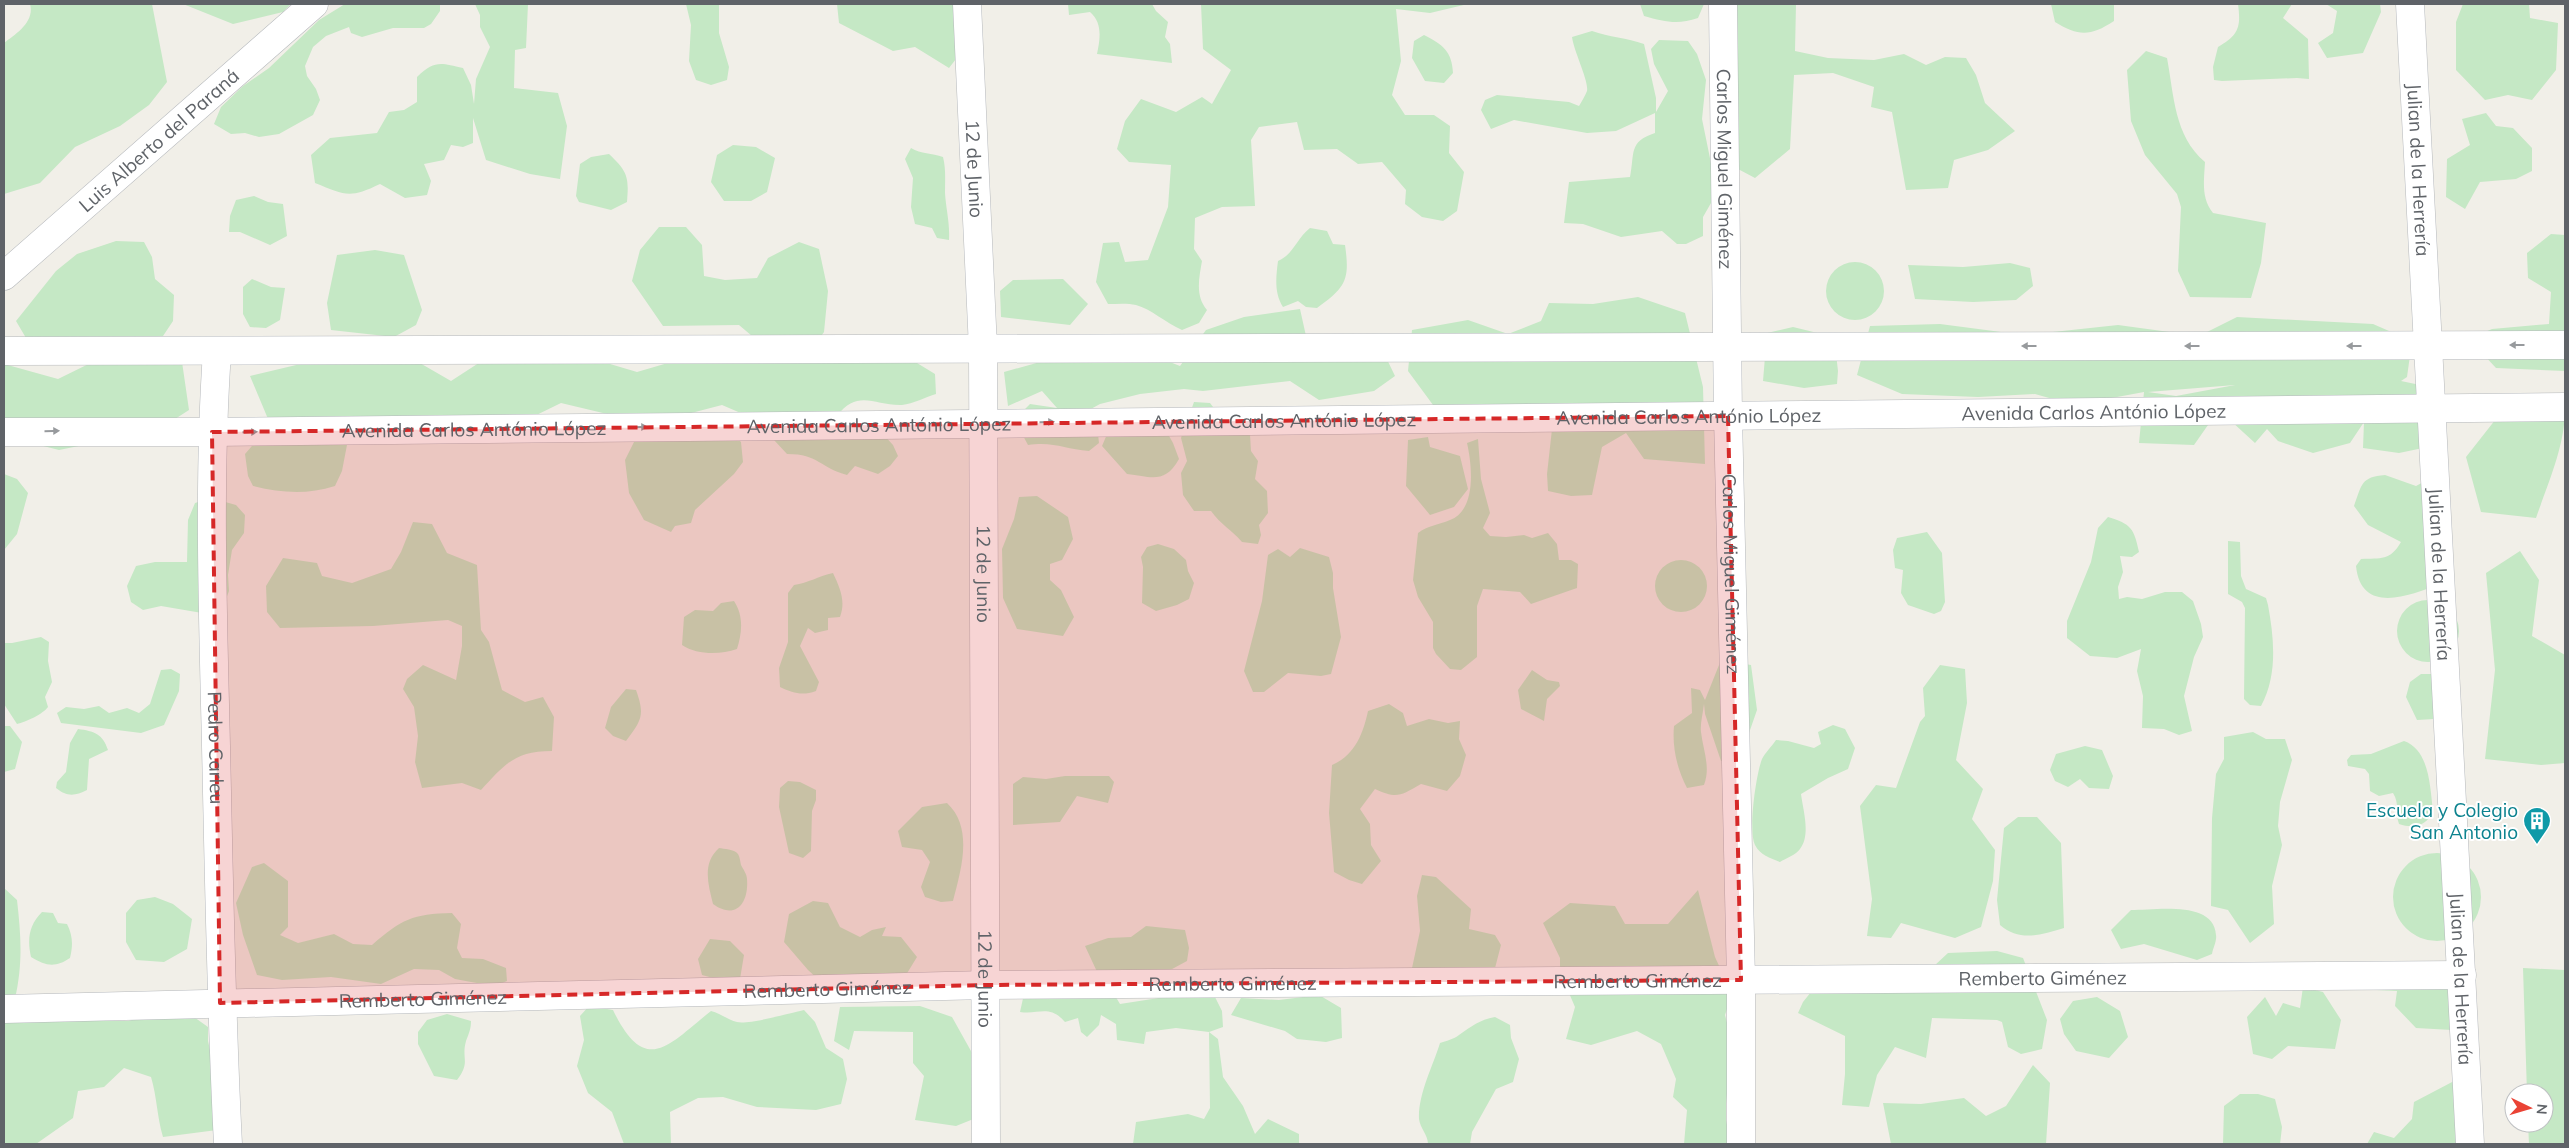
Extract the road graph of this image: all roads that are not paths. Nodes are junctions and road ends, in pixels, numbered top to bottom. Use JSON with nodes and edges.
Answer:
{"nodes":[{"id":1,"x":314,"y":4,"type":"edge"},
{"id":2,"x":967,"y":4,"type":"edge"},
{"id":3,"x":1723,"y":4,"type":"edge"},
{"id":4,"x":2410,"y":4,"type":"edge"},
{"id":5,"x":4,"y":276,"type":"edge"},
{"id":6,"x":2565,"y":345,"type":"edge"},
{"id":7,"x":2430,"y":346,"type":"junction"},
{"id":8,"x":1728,"y":347,"type":"junction"},
{"id":9,"x":983,"y":348,"type":"junction"},
{"id":10,"x":4,"y":351,"type":"edge"},
{"id":11,"x":216,"y":352,"type":"junction"},
{"id":12,"x":2565,"y":407,"type":"edge"},
{"id":13,"x":2431,"y":410,"type":"junction"},
{"id":14,"x":1728,"y":416,"type":"junction"},
{"id":15,"x":983,"y":423,"type":"junction"},
{"id":16,"x":4,"y":432,"type":"edge"},
{"id":17,"x":212,"y":432,"type":"junction"},
{"id":18,"x":2462,"y":975,"type":"junction"},
{"id":19,"x":1741,"y":980,"type":"junction"},
{"id":20,"x":986,"y":985,"type":"junction"},
{"id":21,"x":220,"y":1003,"type":"junction"},
{"id":22,"x":4,"y":1009,"type":"edge"},
{"id":23,"x":228,"y":1144,"type":"edge"},
{"id":24,"x":986,"y":1144,"type":"edge"},
{"id":25,"x":1741,"y":1144,"type":"edge"},
{"id":26,"x":2470,"y":1144,"type":"edge"}],
"edges":[{"from":1,"to":5,"type":"street","name":"Luis Alberto del Paraná"},
{"from":2,"to":9,"type":"street","name":"12 de Junio"},
{"from":3,"to":8,"type":"street","name":"Carlos Miguel Giménez"},
{"from":4,"to":7,"type":"street","name":"Julian de la Herrería"},
{"from":6,"to":7,"type":"street","one_way":true},
{"from":7,"to":8,"type":"street","one_way":true},
{"from":7,"to":13,"type":"street","name":"Julian de la Herrería"},
{"from":8,"to":9,"type":"street"},
{"from":8,"to":14,"type":"street","name":"Carlos Miguel Giménez"},
{"from":9,"to":11,"type":"street"},
{"from":9,"to":15,"type":"street","name":"12 de Junio"},
{"from":10,"to":11,"type":"street"},
{"from":11,"to":17,"type":"street","name":"Pedro Carleu"},
{"from":12,"to":13,"type":"street","name":"Avenida Carlos António López"},
{"from":13,"to":14,"type":"street","name":"Avenida Carlos António López"},
{"from":13,"to":18,"type":"street","name":"Julian de la Herrería"},
{"from":15,"to":14,"type":"street","name":"Avenida Carlos António López","one_way":true},
{"from":14,"to":19,"type":"street","name":"Carlos Miguel Giménez"},
{"from":17,"to":15,"type":"street","name":"Avenida Carlos António López","one_way":true},
{"from":15,"to":20,"type":"street","name":"12 de Junio"},
{"from":16,"to":17,"type":"street","name":"Avenida Carlos António López","one_way":true},
{"from":17,"to":21,"type":"street","name":"Pedro Carleu"},
{"from":18,"to":19,"type":"street","name":"Remberto Giménez"},
{"from":18,"to":26,"type":"street","name":"Julian de la Herrería"},
{"from":19,"to":20,"type":"street","name":"Remberto Giménez"},
{"from":19,"to":25,"type":"street","name":"Carlos Miguel Giménez"},
{"from":20,"to":21,"type":"street","name":"Remberto Giménez"},
{"from":20,"to":24,"type":"street","name":"12 de Junio"},
{"from":21,"to":22,"type":"street","name":"Remberto Giménez"},
{"from":21,"to":23,"type":"street","name":"Pedro Carleu"}]}
